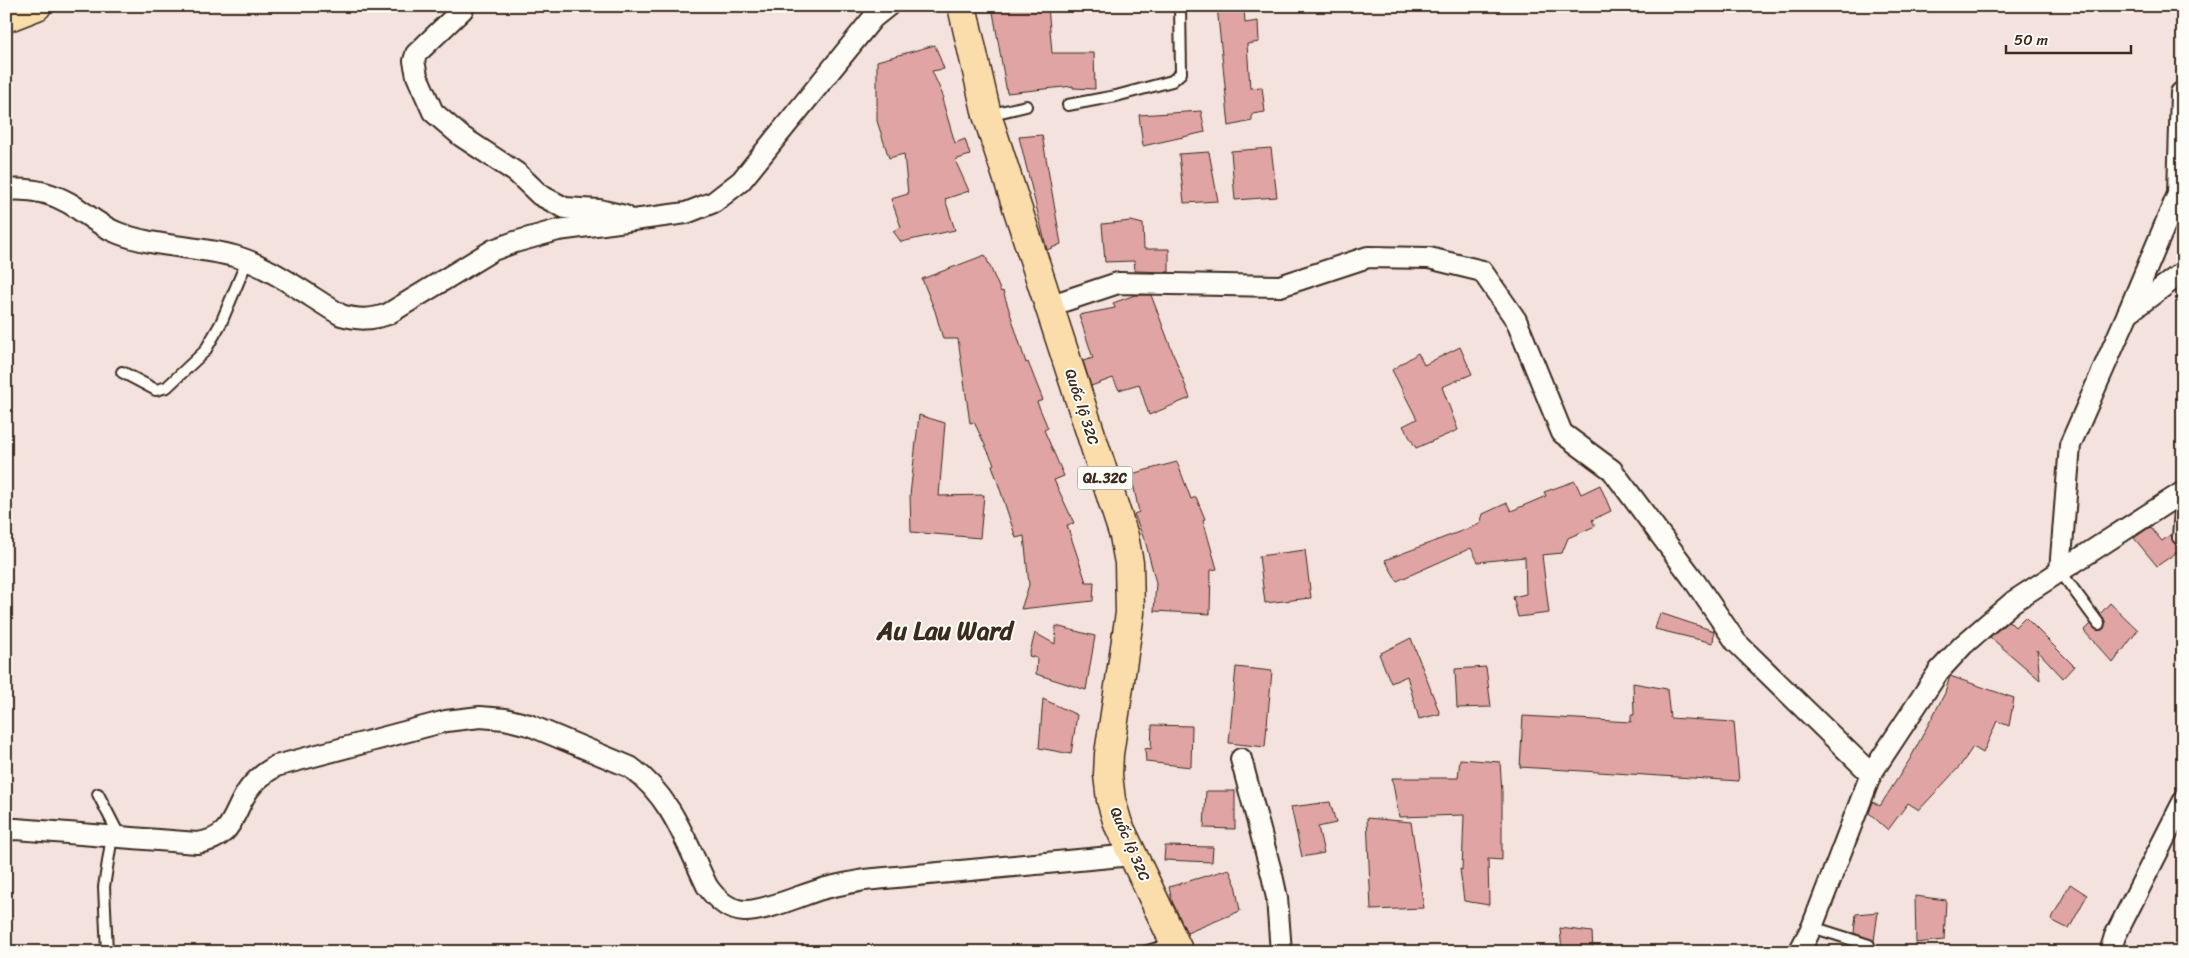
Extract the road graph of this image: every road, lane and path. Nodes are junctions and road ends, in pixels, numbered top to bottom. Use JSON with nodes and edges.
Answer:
{"nodes":[{"id":1,"x":37,"y":6,"type":"edge"},
{"id":2,"x":888,"y":6,"type":"edge"},
{"id":3,"x":962,"y":6,"type":"edge"},
{"id":4,"x":1180,"y":6,"type":"edge"},
{"id":5,"x":463,"y":9,"type":"dead end"},
{"id":6,"x":6,"y":18,"type":"edge"},
{"id":7,"x":2182,"y":93,"type":"dead end"},
{"id":8,"x":1068,"y":105,"type":"dead end"},
{"id":9,"x":1026,"y":106,"type":"dead end"},
{"id":10,"x":987,"y":115,"type":"junction"},
{"id":11,"x":6,"y":190,"type":"edge"},
{"id":12,"x":637,"y":219,"type":"junction"},
{"id":13,"x":247,"y":261,"type":"junction"},
{"id":14,"x":2183,"y":272,"type":"edge"},
{"id":15,"x":1049,"y":306,"type":"junction"},
{"id":16,"x":2128,"y":313,"type":"junction"},
{"id":17,"x":122,"y":372,"type":"dead end"},
{"id":18,"x":2182,"y":493,"type":"edge"},
{"id":19,"x":2178,"y":538,"type":"dead end"},
{"id":20,"x":2060,"y":571,"type":"junction"},
{"id":21,"x":2099,"y":624,"type":"dead end"},
{"id":22,"x":1241,"y":759,"type":"dead end"},
{"id":23,"x":1871,"y":774,"type":"junction"},
{"id":24,"x":98,"y":794,"type":"dead end"},
{"id":25,"x":2183,"y":802,"type":"edge"},
{"id":26,"x":6,"y":830,"type":"edge"},
{"id":27,"x":116,"y":837,"type":"junction"},
{"id":28,"x":1132,"y":855,"type":"junction"},
{"id":29,"x":1812,"y":927,"type":"junction"},
{"id":30,"x":1869,"y":945,"type":"dead end"},
{"id":31,"x":1177,"y":947,"type":"edge"},
{"id":32,"x":107,"y":952,"type":"edge"},
{"id":33,"x":1144,"y":952,"type":"edge"},
{"id":34,"x":1282,"y":952,"type":"edge"},
{"id":35,"x":1799,"y":952,"type":"edge"},
{"id":36,"x":2110,"y":952,"type":"edge"}],
"edges":[{"from":1,"to":6,"type":"main road"},
{"from":2,"to":12,"type":"street"},
{"from":3,"to":10,"type":"main road","name":"Quốc lộ 32C","number":"QL.32C"},
{"from":4,"to":8,"type":"lane"},
{"from":5,"to":12,"type":"street"},
{"from":7,"to":16,"type":"street"},
{"from":9,"to":10,"type":"lane"},
{"from":10,"to":15,"type":"main road","name":"Quốc lộ 32C","number":"QL.32C"},
{"from":11,"to":13,"type":"street"},
{"from":12,"to":13,"type":"street"},
{"from":13,"to":17,"type":"lane"},
{"from":14,"to":16,"type":"street"},
{"from":15,"to":23,"type":"street"},
{"from":15,"to":28,"type":"main road","name":"Quốc lộ 32C","number":"QL.32C"},
{"from":16,"to":20,"type":"street"},
{"from":18,"to":19,"type":"lane"},
{"from":18,"to":20,"type":"street"},
{"from":20,"to":21,"type":"lane"},
{"from":20,"to":23,"type":"street"},
{"from":22,"to":34,"type":"street"},
{"from":23,"to":29,"type":"street"},
{"from":24,"to":27,"type":"lane"},
{"from":25,"to":36,"type":"street"},
{"from":26,"to":27,"type":"street"},
{"from":27,"to":28,"type":"street"},
{"from":27,"to":32,"type":"lane"},
{"from":28,"to":31,"type":"main road","name":"Quốc lộ 32C","number":"QL.32C"},
{"from":29,"to":30,"type":"lane"},
{"from":29,"to":35,"type":"street"},
{"from":31,"to":33,"type":"lane"}]}
